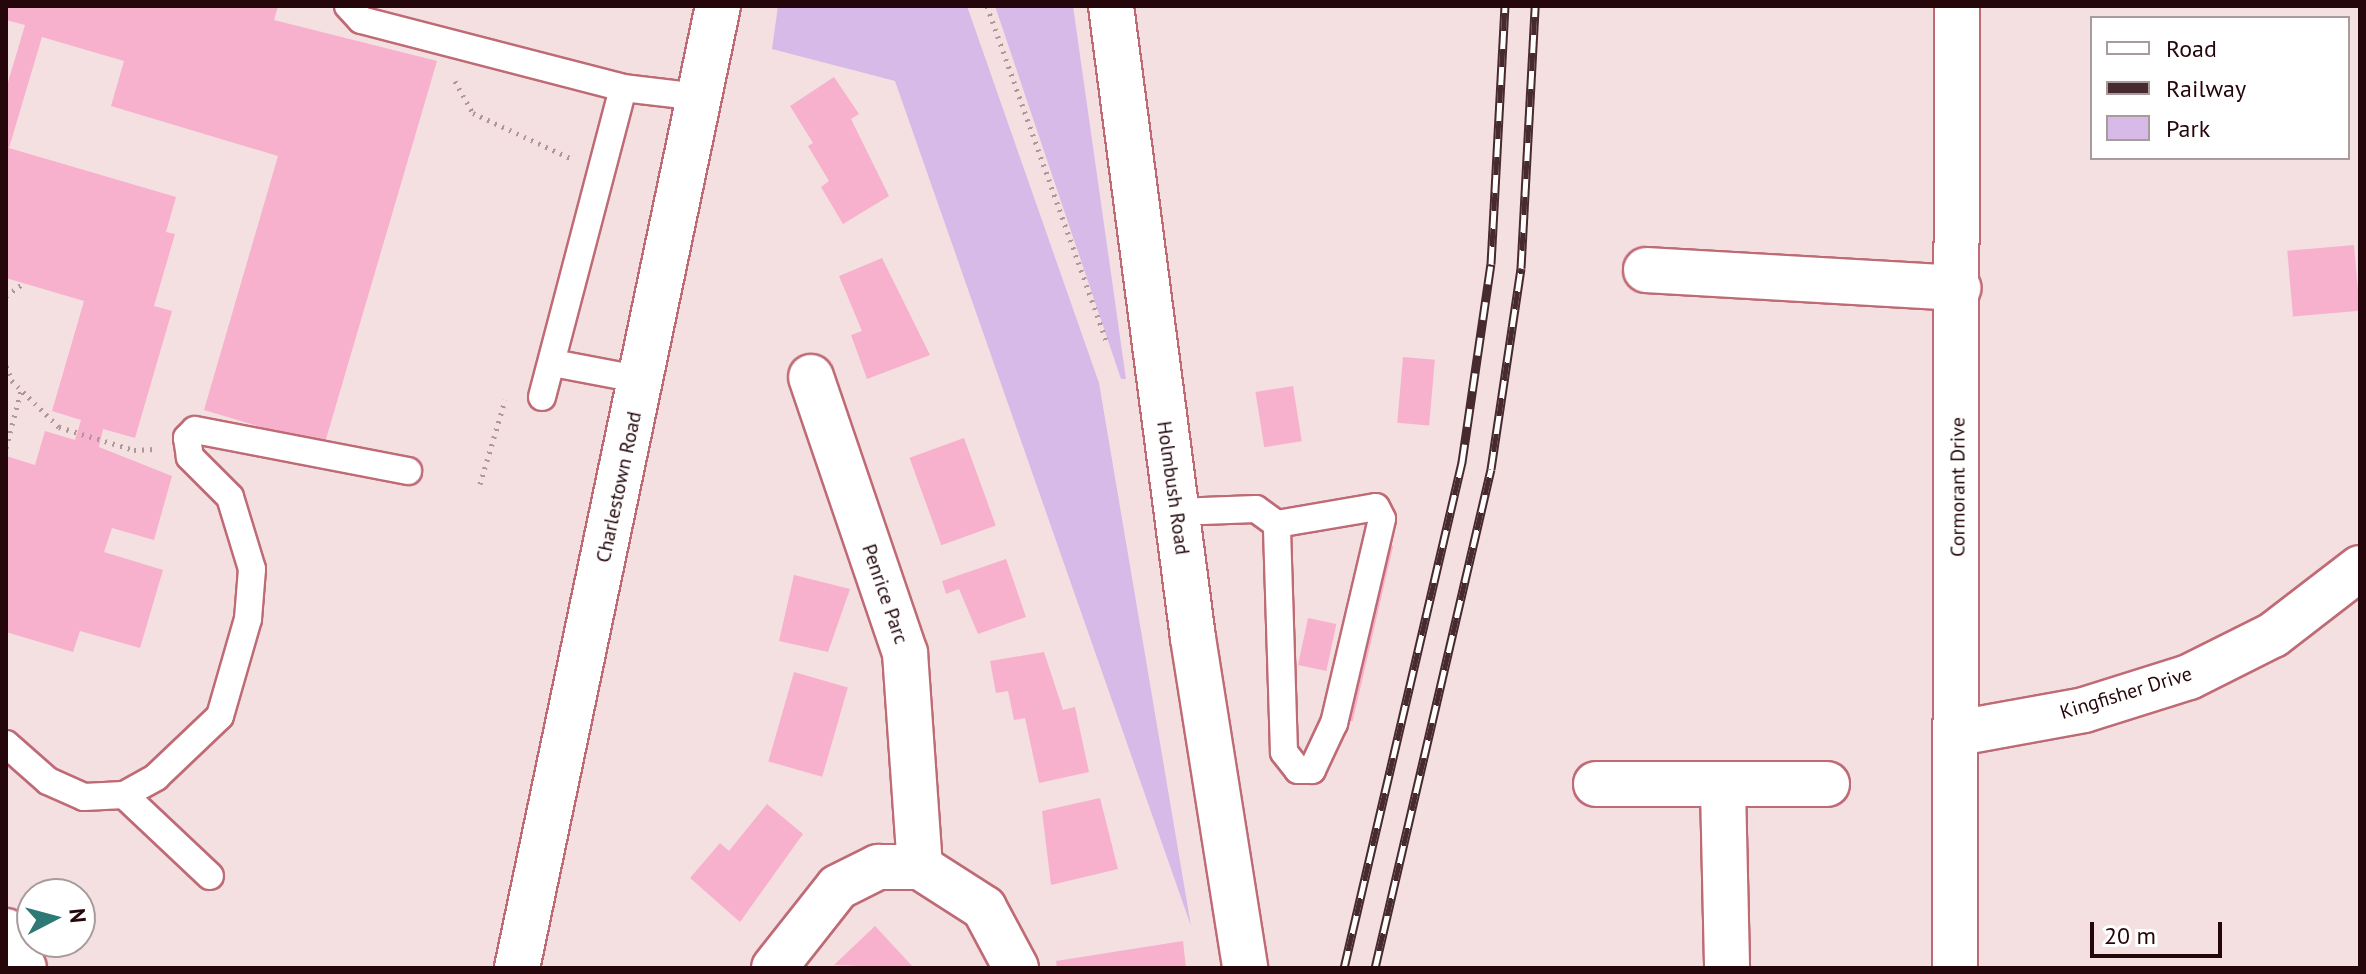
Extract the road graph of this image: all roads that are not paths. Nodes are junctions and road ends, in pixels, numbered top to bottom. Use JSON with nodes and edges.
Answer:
{"nodes":[{"id":1,"x":348,"y":6,"type":"edge"},
{"id":2,"x":718,"y":6,"type":"edge"},
{"id":3,"x":1111,"y":6,"type":"edge"},
{"id":4,"x":1957,"y":6,"type":"edge"},
{"id":5,"x":623,"y":88,"type":"junction"},
{"id":6,"x":700,"y":97,"type":"junction"},
{"id":7,"x":1646,"y":270,"type":"dead end"},
{"id":8,"x":1958,"y":288,"type":"junction"},
{"id":9,"x":553,"y":363,"type":"junction"},
{"id":10,"x":811,"y":377,"type":"dead end"},
{"id":11,"x":642,"y":380,"type":"junction"},
{"id":12,"x":542,"y":397,"type":"dead end"},
{"id":13,"x":408,"y":471,"type":"dead end"},
{"id":14,"x":1176,"y":512,"type":"junction"},
{"id":15,"x":1277,"y":524,"type":"junction"},
{"id":16,"x":2360,"y":568,"type":"edge"},
{"id":17,"x":1958,"y":733,"type":"junction"},
{"id":18,"x":6,"y":744,"type":"edge"},
{"id":19,"x":1596,"y":784,"type":"dead end"},
{"id":20,"x":1827,"y":784,"type":"dead end"},
{"id":21,"x":1723,"y":788,"type":"junction"},
{"id":22,"x":124,"y":795,"type":"junction"},
{"id":23,"x":920,"y":867,"type":"junction"},
{"id":24,"x":210,"y":876,"type":"dead end"},
{"id":25,"x":6,"y":931,"type":"edge"},
{"id":26,"x":24,"y":968,"type":"edge"},
{"id":27,"x":517,"y":968,"type":"edge"},
{"id":28,"x":774,"y":968,"type":"edge"},
{"id":29,"x":1016,"y":968,"type":"edge"},
{"id":30,"x":1245,"y":968,"type":"edge"},
{"id":31,"x":1727,"y":968,"type":"edge"},
{"id":32,"x":1955,"y":968,"type":"edge"}],
"edges":[{"from":1,"to":5,"type":"lane"},
{"from":2,"to":6,"type":"main road","name":"Charlestown Road"},
{"from":3,"to":14,"type":"main road","name":"Holmbush Road"},
{"from":4,"to":8,"type":"main road","name":"Cormorant Drive"},
{"from":5,"to":6,"type":"lane"},
{"from":5,"to":9,"type":"lane"},
{"from":6,"to":11,"type":"main road","name":"Charlestown Road"},
{"from":7,"to":8,"type":"main road"},
{"from":8,"to":17,"type":"main road","name":"Cormorant Drive"},
{"from":9,"to":11,"type":"lane"},
{"from":9,"to":12,"type":"lane"},
{"from":10,"to":23,"type":"main road","name":"Penrice Parc"},
{"from":11,"to":27,"type":"main road","name":"Charlestown Road"},
{"from":13,"to":22,"type":"lane"},
{"from":14,"to":15,"type":"lane"},
{"from":14,"to":30,"type":"main road","name":"Holmbush Road"},
{"from":15,"to":15,"type":"lane"},
{"from":16,"to":17,"type":"main road","name":"Kingfisher Drive"},
{"from":17,"to":32,"type":"main road","name":"Cormorant Drive"},
{"from":18,"to":22,"type":"lane"},
{"from":19,"to":21,"type":"main road"},
{"from":20,"to":21,"type":"main road"},
{"from":21,"to":31,"type":"main road"},
{"from":22,"to":24,"type":"lane"},
{"from":23,"to":28,"type":"main road"},
{"from":23,"to":29,"type":"main road"},
{"from":25,"to":26,"type":"main road"}]}
